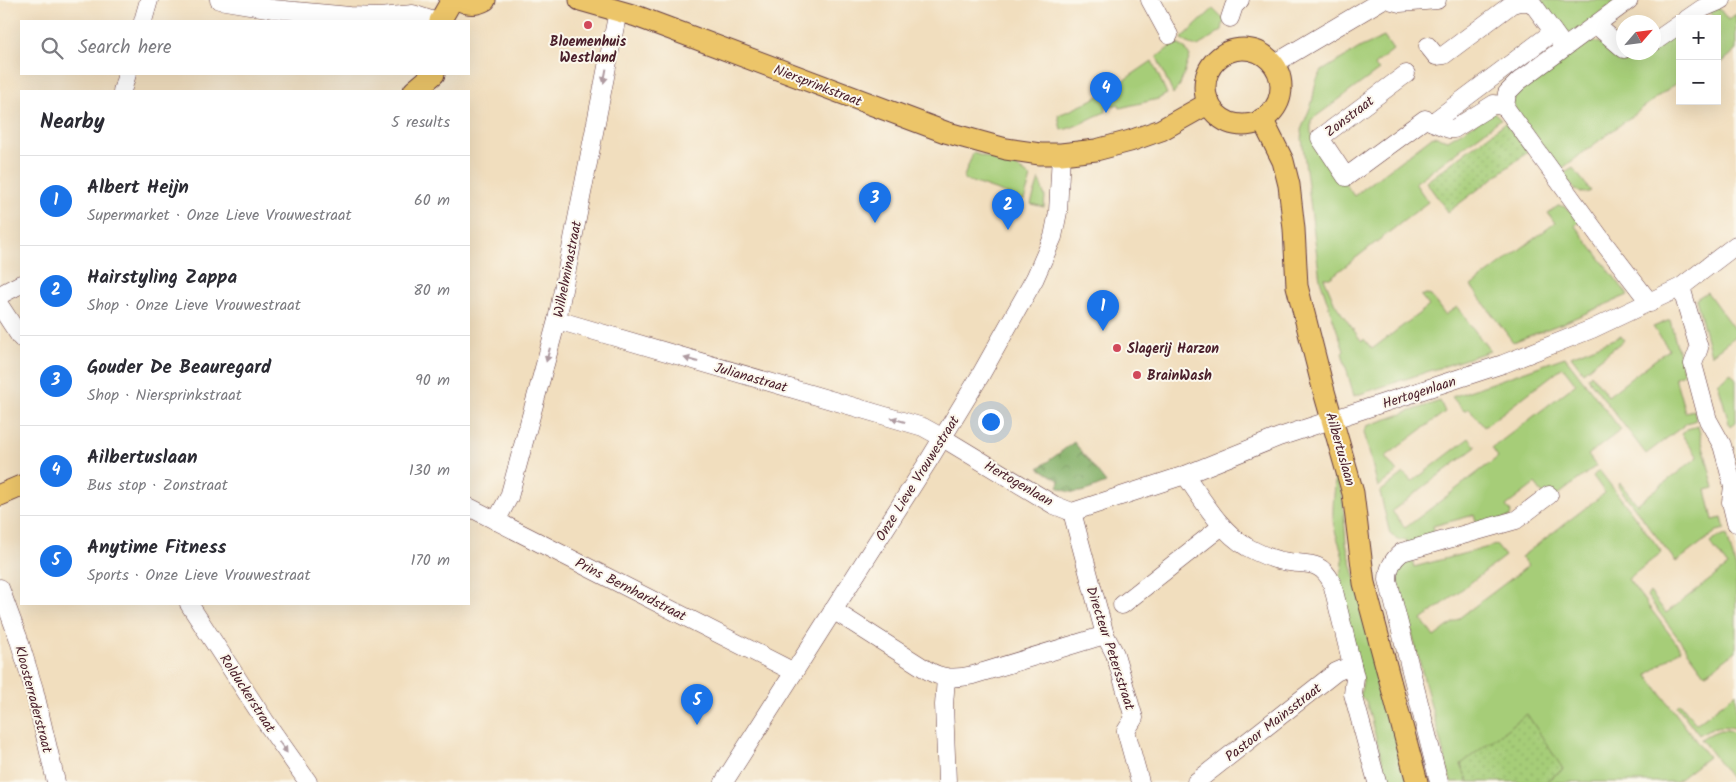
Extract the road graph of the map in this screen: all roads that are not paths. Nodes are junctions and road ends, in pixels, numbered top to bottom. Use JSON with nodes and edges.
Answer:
{"nodes":[{"id":1,"x":149,"y":0,"type":"edge"},
{"id":2,"x":219,"y":0,"type":"edge"},
{"id":3,"x":452,"y":0,"type":"edge"},
{"id":4,"x":580,"y":0,"type":"edge"},
{"id":5,"x":1150,"y":0,"type":"edge"},
{"id":6,"x":1240,"y":0,"type":"edge"},
{"id":7,"x":1382,"y":0,"type":"edge"},
{"id":8,"x":1389,"y":0,"type":"edge"},
{"id":9,"x":1437,"y":0,"type":"edge"},
{"id":10,"x":1629,"y":0,"type":"edge"},
{"id":11,"x":1722,"y":0,"type":"edge"},
{"id":12,"x":1530,"y":1,"type":"edge"},
{"id":13,"x":618,"y":11,"type":"junction"},
{"id":14,"x":1693,"y":15,"type":"edge"},
{"id":15,"x":1230,"y":18,"type":"dead end"},
{"id":16,"x":143,"y":20,"type":"edge"},
{"id":17,"x":431,"y":20,"type":"edge"},
{"id":18,"x":441,"y":20,"type":"edge"},
{"id":19,"x":1596,"y":25,"type":"junction"},
{"id":20,"x":1676,"y":27,"type":"edge"},
{"id":21,"x":1553,"y":32,"type":"junction"},
{"id":22,"x":1168,"y":35,"type":"dead end"},
{"id":23,"x":1661,"y":37,"type":"edge"},
{"id":24,"x":1616,"y":41,"type":"edge"},
{"id":25,"x":1428,"y":46,"type":"dead end"},
{"id":26,"x":1565,"y":47,"type":"junction"},
{"id":27,"x":1274,"y":64,"type":"junction"},
{"id":28,"x":1406,"y":74,"type":"dead end"},
{"id":29,"x":127,"y":75,"type":"edge"},
{"id":30,"x":411,"y":75,"type":"edge"},
{"id":31,"x":433,"y":75,"type":"edge"},
{"id":32,"x":122,"y":90,"type":"edge"},
{"id":33,"x":406,"y":90,"type":"edge"},
{"id":34,"x":415,"y":90,"type":"edge"},
{"id":35,"x":1209,"y":103,"type":"junction"},
{"id":36,"x":1505,"y":107,"type":"junction"},
{"id":37,"x":1262,"y":120,"type":"junction"},
{"id":38,"x":1433,"y":122,"type":"junction"},
{"id":39,"x":1061,"y":154,"type":"junction"},
{"id":40,"x":1736,"y":245,"type":"edge"},
{"id":41,"x":20,"y":285,"type":"edge"},
{"id":42,"x":1681,"y":287,"type":"junction"},
{"id":43,"x":0,"y":295,"type":"edge"},
{"id":44,"x":1650,"y":303,"type":"junction"},
{"id":45,"x":0,"y":306,"type":"edge"},
{"id":46,"x":557,"y":320,"type":"junction"},
{"id":47,"x":20,"y":336,"type":"edge"},
{"id":48,"x":1333,"y":420,"type":"junction"},
{"id":49,"x":943,"y":438,"type":"junction"},
{"id":50,"x":1185,"y":475,"type":"junction"},
{"id":51,"x":20,"y":486,"type":"edge"},
{"id":52,"x":1549,"y":494,"type":"dead end"},
{"id":53,"x":0,"y":495,"type":"edge"},
{"id":54,"x":470,"y":508,"type":"edge"},
{"id":55,"x":1072,"y":512,"type":"junction"},
{"id":56,"x":496,"y":521,"type":"junction"},
{"id":57,"x":1736,"y":523,"type":"edge"},
{"id":58,"x":1222,"y":526,"type":"junction"},
{"id":59,"x":0,"y":588,"type":"edge"},
{"id":60,"x":190,"y":605,"type":"edge"},
{"id":61,"x":1122,"y":605,"type":"dead end"},
{"id":62,"x":833,"y":610,"type":"junction"},
{"id":63,"x":1105,"y":635,"type":"junction"},
{"id":64,"x":1352,"y":665,"type":"junction"},
{"id":65,"x":794,"y":672,"type":"junction"},
{"id":66,"x":946,"y":678,"type":"junction"},
{"id":67,"x":56,"y":782,"type":"edge"},
{"id":68,"x":308,"y":782,"type":"edge"},
{"id":69,"x":724,"y":782,"type":"edge"},
{"id":70,"x":946,"y":782,"type":"edge"},
{"id":71,"x":1140,"y":782,"type":"edge"},
{"id":72,"x":1196,"y":782,"type":"edge"},
{"id":73,"x":1376,"y":782,"type":"edge"},
{"id":74,"x":1418,"y":782,"type":"edge"},
{"id":75,"x":1439,"y":782,"type":"edge"}],
"edges":[{"from":1,"to":16,"type":"street"},
{"from":2,"to":17,"type":"street"},
{"from":3,"to":18,"type":"main road"},
{"from":4,"to":13,"type":"main road","name":"Niersprinkstraat"},
{"from":5,"to":22,"type":"street"},
{"from":6,"to":15,"type":"street"},
{"from":7,"to":27,"type":"street"},
{"from":8,"to":9,"type":"street"},
{"from":10,"to":19,"type":"street"},
{"from":11,"to":14,"type":"street"},
{"from":12,"to":21,"type":"street"},
{"from":12,"to":25,"type":"street"},
{"from":13,"to":39,"type":"main road","name":"Niersprinkstraat"},
{"from":13,"to":46,"type":"street","name":"Wilhelminastraat","one_way":true},
{"from":19,"to":24,"type":"street"},
{"from":19,"to":26,"type":"street"},
{"from":20,"to":23,"type":"street"},
{"from":21,"to":26,"type":"street"},
{"from":21,"to":38,"type":"street","name":"Zonstraat"},
{"from":26,"to":36,"type":"street"},
{"from":27,"to":35,"type":"main road"},
{"from":27,"to":37,"type":"main road"},
{"from":28,"to":38,"type":"street","name":"Zonstraat"},
{"from":29,"to":32,"type":"street"},
{"from":30,"to":33,"type":"main road"},
{"from":31,"to":34,"type":"main road"},
{"from":35,"to":37,"type":"main road"},
{"from":35,"to":39,"type":"main road"},
{"from":36,"to":38,"type":"street","name":"Zonstraat"},
{"from":36,"to":44,"type":"street"},
{"from":37,"to":48,"type":"main road","name":"Ailbertuslaan"},
{"from":39,"to":49,"type":"street","name":"Onze Lieve Vrouwestraat"},
{"from":40,"to":42,"type":"street","name":"Hertogenlaan"},
{"from":41,"to":43,"type":"street"},
{"from":42,"to":44,"type":"street","name":"Hertogenlaan"},
{"from":42,"to":57,"type":"street"},
{"from":44,"to":48,"type":"street","name":"Hertogenlaan"},
{"from":45,"to":47,"type":"street"},
{"from":49,"to":46,"type":"street","name":"Julianastraat","one_way":true},
{"from":46,"to":56,"type":"street","name":"Wilhelminastraat","one_way":true},
{"from":48,"to":50,"type":"street","name":"Hertogenlaan"},
{"from":48,"to":74,"type":"main road","name":"Ailbertuslaan"},
{"from":49,"to":55,"type":"street","name":"Hertogenlaan"},
{"from":49,"to":62,"type":"street","name":"Onze Lieve Vrouwestraat"},
{"from":50,"to":55,"type":"street","name":"Hertogenlaan"},
{"from":50,"to":58,"type":"street"},
{"from":51,"to":53,"type":"main road"},
{"from":52,"to":75,"type":"street"},
{"from":54,"to":56,"type":"street","name":"Prins Bernhardstraat"},
{"from":55,"to":63,"type":"street","name":"Directeur Petersstraat"},
{"from":56,"to":65,"type":"street","name":"Prins Bernhardstraat"},
{"from":58,"to":61,"type":"street"},
{"from":58,"to":64,"type":"street"},
{"from":59,"to":67,"type":"street","name":"Kloosterraderstraat"},
{"from":60,"to":68,"type":"street","name":"Rolduckerstraat","one_way":true},
{"from":62,"to":65,"type":"street","name":"Onze Lieve Vrouwestraat"},
{"from":62,"to":66,"type":"street"},
{"from":63,"to":66,"type":"street"},
{"from":63,"to":71,"type":"street","name":"Directeur Petersstraat"},
{"from":64,"to":72,"type":"street","name":"Pastoor Mainsstraat"},
{"from":64,"to":73,"type":"street"},
{"from":65,"to":69,"type":"street","name":"Onze Lieve Vrouwestraat"},
{"from":66,"to":70,"type":"street"}]}
